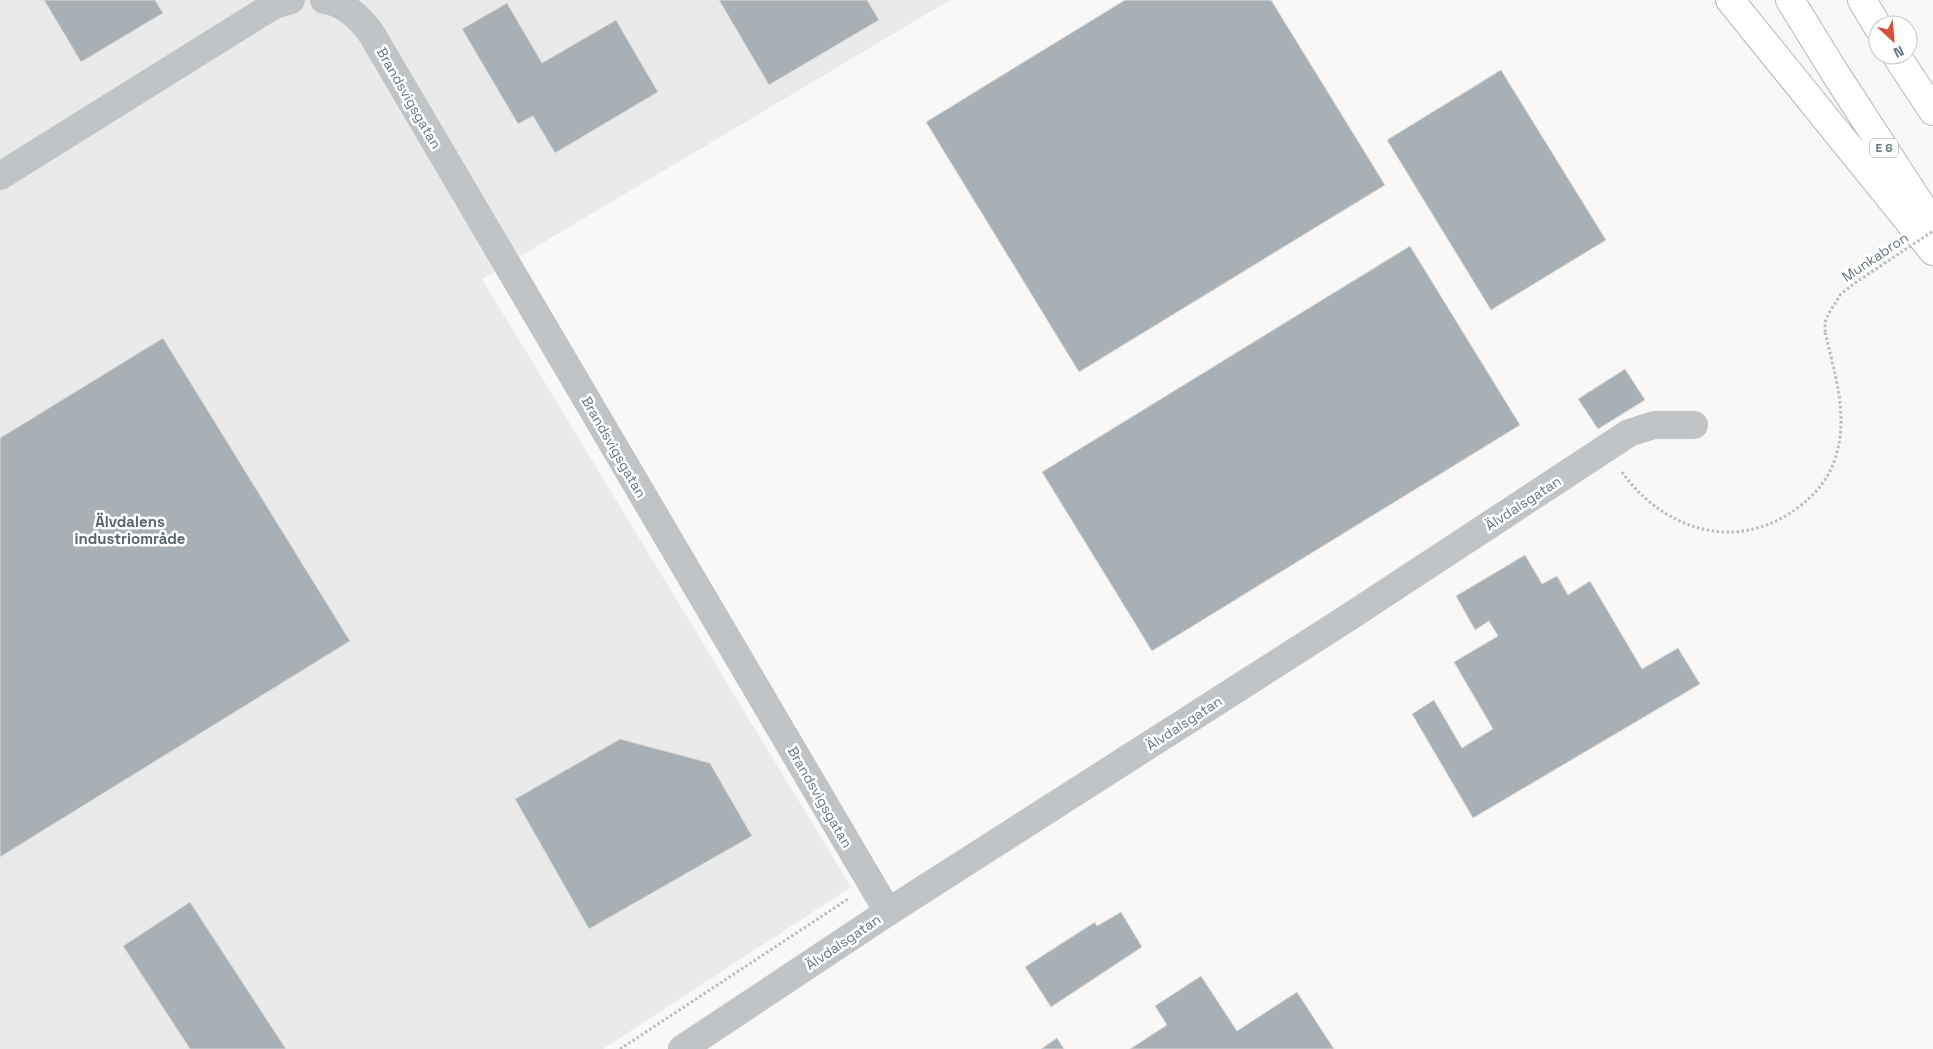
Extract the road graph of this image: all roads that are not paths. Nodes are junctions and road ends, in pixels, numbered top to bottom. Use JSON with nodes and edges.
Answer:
{"nodes":[{"id":1,"x":291,"y":0,"type":"edge"},
{"id":2,"x":324,"y":0,"type":"edge"},
{"id":3,"x":1730,"y":0,"type":"edge"},
{"id":4,"x":1790,"y":0,"type":"edge"},
{"id":5,"x":1862,"y":0,"type":"edge"},
{"id":6,"x":1871,"y":15,"type":"edge"},
{"id":7,"x":1903,"y":65,"type":"edge"},
{"id":8,"x":1933,"y":111,"type":"edge"},
{"id":9,"x":0,"y":176,"type":"edge"},
{"id":10,"x":1933,"y":224,"type":"edge"},
{"id":11,"x":1933,"y":251,"type":"edge"},
{"id":12,"x":1694,"y":425,"type":"dead end"},
{"id":13,"x":888,"y":912,"type":"junction"},
{"id":14,"x":682,"y":1049,"type":"edge"}],
"edges":[{"from":1,"to":9,"type":"street"},
{"from":2,"to":13,"type":"street","name":"Brandsvigsgatan"},
{"from":3,"to":11,"type":"highway"},
{"from":4,"to":10,"type":"highway","number":"E 6"},
{"from":5,"to":6,"type":"highway"},
{"from":7,"to":8,"type":"highway"},
{"from":12,"to":13,"type":"street","name":"Älvdalsgatan"},
{"from":13,"to":14,"type":"street","name":"Älvdalsgatan"}]}
